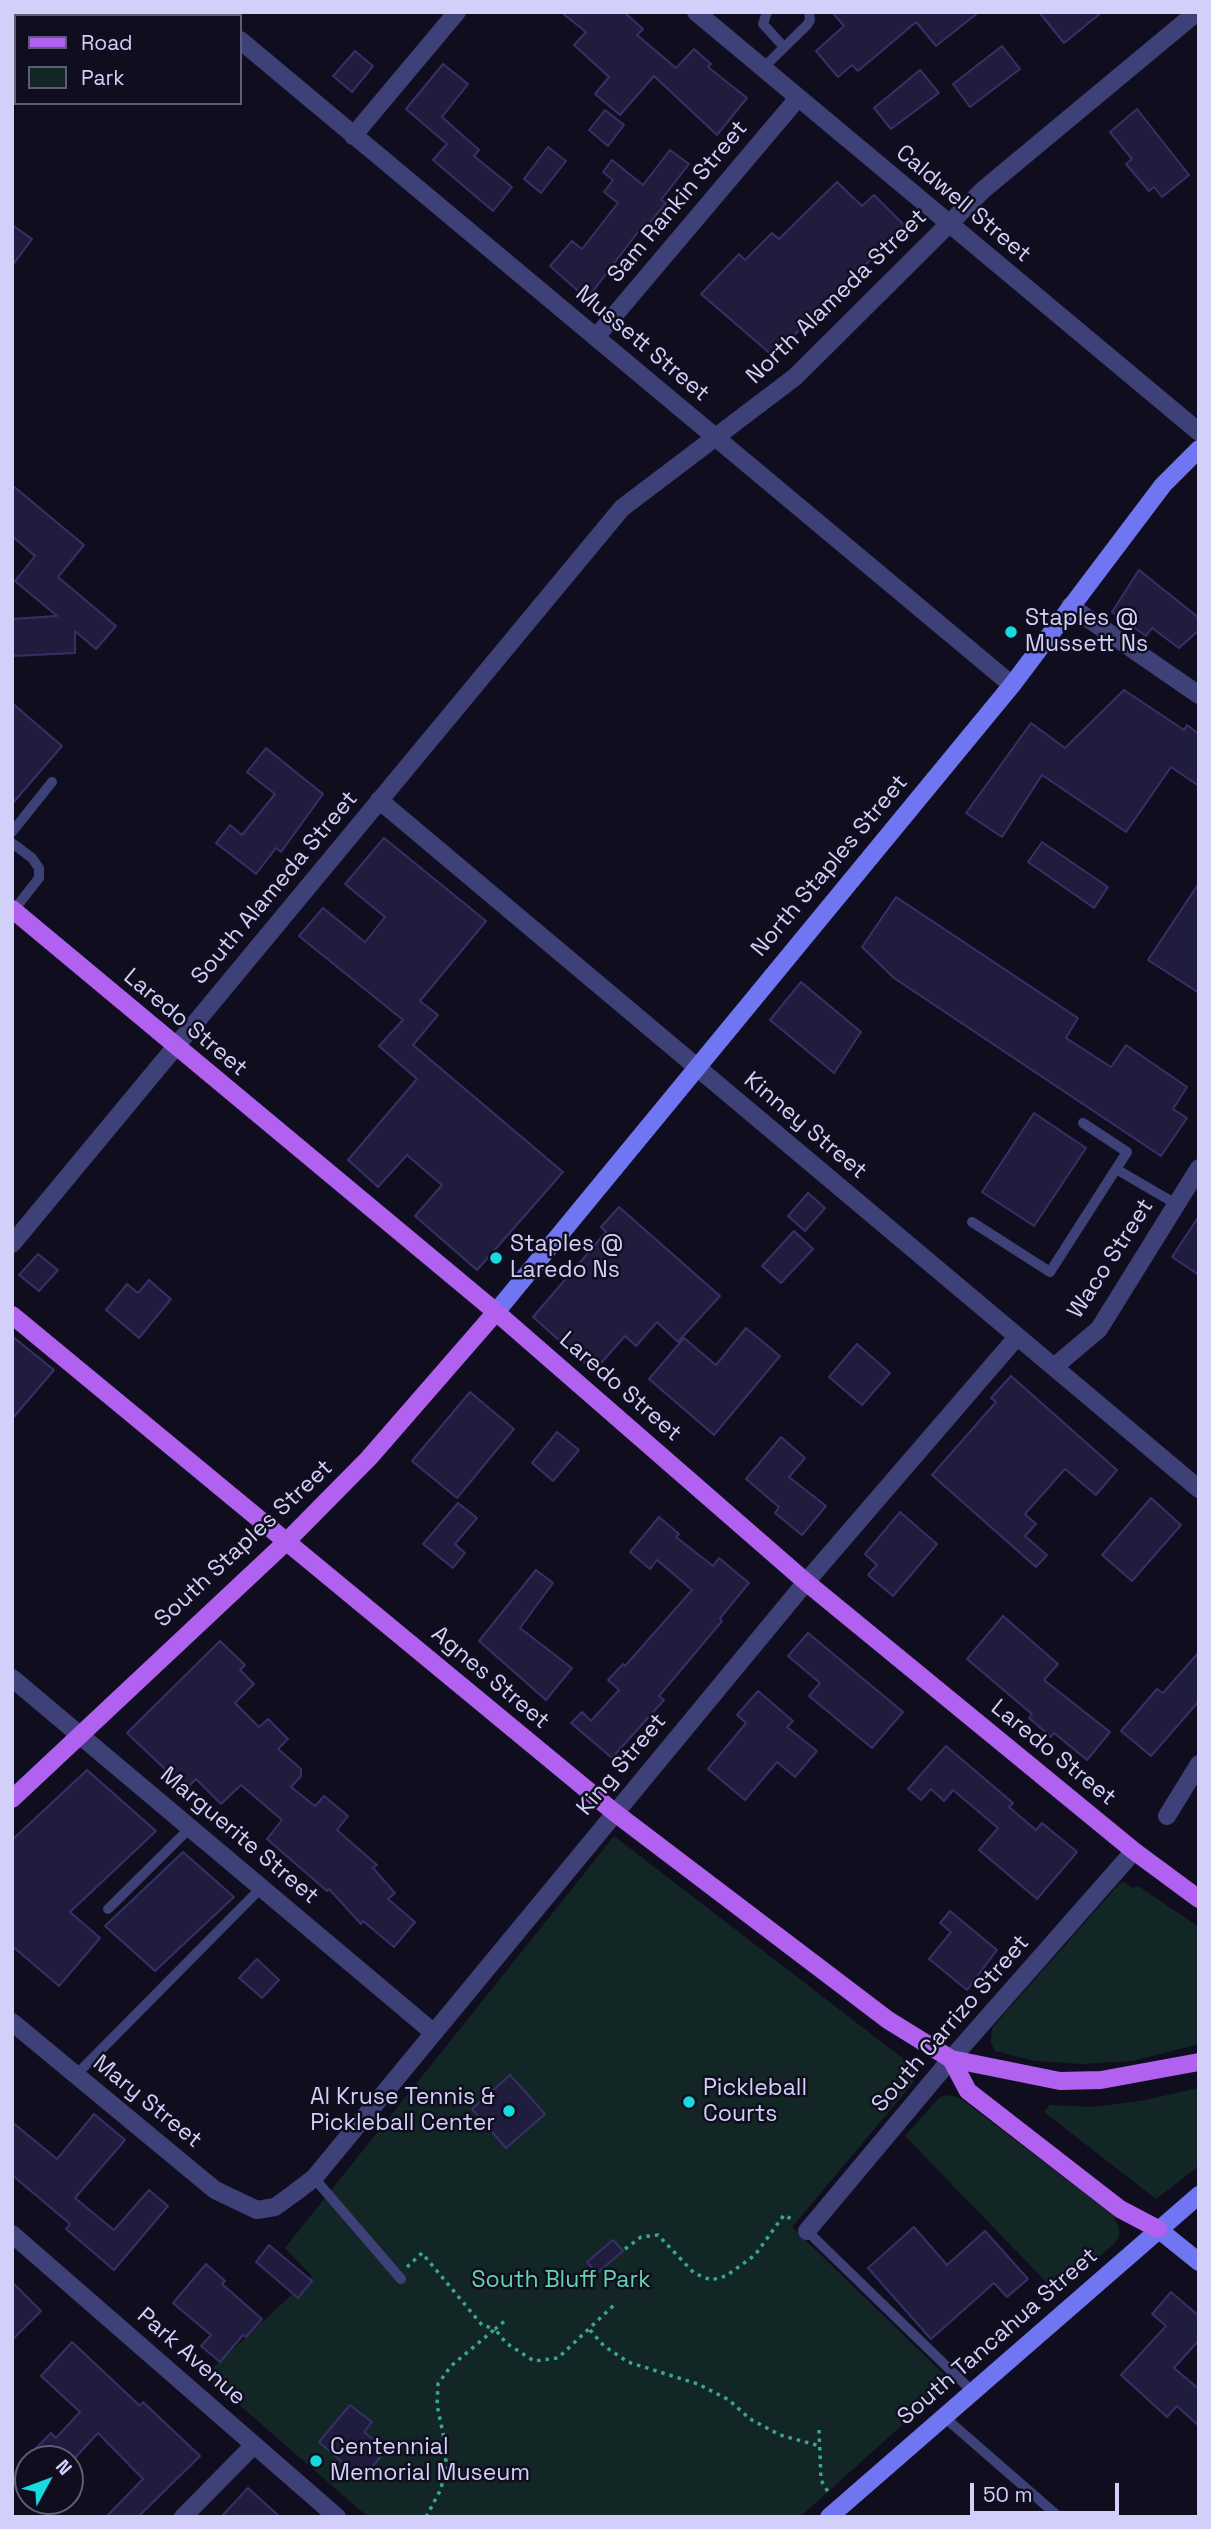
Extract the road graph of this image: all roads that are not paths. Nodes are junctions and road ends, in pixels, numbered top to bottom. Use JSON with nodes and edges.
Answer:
{"nodes":[{"id":1,"x":457,"y":12,"type":"edge"},
{"id":2,"x":696,"y":12,"type":"edge"},
{"id":3,"x":767,"y":12,"type":"edge"},
{"id":4,"x":809,"y":12,"type":"edge"},
{"id":5,"x":1196,"y":12,"type":"edge"},
{"id":6,"x":242,"y":42,"type":"edge"},
{"id":7,"x":784,"y":47,"type":"junction"},
{"id":8,"x":763,"y":68,"type":"junction"},
{"id":9,"x":798,"y":97,"type":"junction"},
{"id":10,"x":354,"y":136,"type":"junction"},
{"id":11,"x":950,"y":224,"type":"junction"},
{"id":12,"x":596,"y":337,"type":"junction"},
{"id":13,"x":1199,"y":432,"type":"edge"},
{"id":14,"x":716,"y":438,"type":"junction"},
{"id":15,"x":1199,"y":449,"type":"edge"},
{"id":16,"x":1070,"y":606,"type":"junction"},
{"id":17,"x":1012,"y":685,"type":"junction"},
{"id":18,"x":1199,"y":695,"type":"edge"},
{"id":19,"x":415,"y":755,"type":"joint"},
{"id":20,"x":52,"y":782,"type":"dead end"},
{"id":21,"x":379,"y":800,"type":"junction"},
{"id":22,"x":12,"y":832,"type":"edge"},
{"id":23,"x":12,"y":843,"type":"edge"},
{"id":24,"x":13,"y":910,"type":"edge"},
{"id":25,"x":175,"y":1048,"type":"junction"},
{"id":26,"x":696,"y":1067,"type":"junction"},
{"id":27,"x":1083,"y":1123,"type":"dead end"},
{"id":28,"x":1199,"y":1168,"type":"edge"},
{"id":29,"x":1116,"y":1170,"type":"junction"},
{"id":30,"x":1176,"y":1204,"type":"junction"},
{"id":31,"x":972,"y":1222,"type":"dead end"},
{"id":32,"x":12,"y":1244,"type":"edge"},
{"id":33,"x":496,"y":1312,"type":"junction"},
{"id":34,"x":12,"y":1315,"type":"edge"},
{"id":35,"x":1017,"y":1336,"type":"junction"},
{"id":36,"x":1054,"y":1367,"type":"junction"},
{"id":37,"x":1199,"y":1489,"type":"edge"},
{"id":38,"x":286,"y":1542,"type":"junction"},
{"id":39,"x":806,"y":1582,"type":"junction"},
{"id":40,"x":12,"y":1678,"type":"edge"},
{"id":41,"x":81,"y":1734,"type":"junction"},
{"id":42,"x":1199,"y":1764,"type":"edge"},
{"id":43,"x":12,"y":1799,"type":"edge"},
{"id":44,"x":614,"y":1812,"type":"junction"},
{"id":45,"x":1167,"y":1816,"type":"dead end"},
{"id":46,"x":191,"y":1827,"type":"junction"},
{"id":47,"x":1134,"y":1851,"type":"junction"},
{"id":48,"x":1170,"y":1878,"type":"junction"},
{"id":49,"x":262,"y":1887,"type":"junction"},
{"id":50,"x":1199,"y":1889,"type":"edge"},
{"id":51,"x":1199,"y":1899,"type":"edge"},
{"id":52,"x":108,"y":1909,"type":"dead end"},
{"id":53,"x":12,"y":2022,"type":"edge"},
{"id":54,"x":433,"y":2033,"type":"junction"},
{"id":55,"x":951,"y":2059,"type":"junction"},
{"id":56,"x":1198,"y":2062,"type":"edge"},
{"id":57,"x":75,"y":2076,"type":"junction"},
{"id":58,"x":314,"y":2178,"type":"junction"},
{"id":59,"x":1199,"y":2194,"type":"edge"},
{"id":60,"x":257,"y":2210,"type":"joint"},
{"id":61,"x":1158,"y":2229,"type":"junction"},
{"id":62,"x":808,"y":2230,"type":"joint"},
{"id":63,"x":13,"y":2236,"type":"edge"},
{"id":64,"x":1199,"y":2262,"type":"edge"},
{"id":65,"x":399,"y":2277,"type":"road end"},
{"id":66,"x":972,"y":2391,"type":"junction"},
{"id":67,"x":943,"y":2416,"type":"junction"},
{"id":68,"x":254,"y":2445,"type":"junction"},
{"id":69,"x":835,"y":2511,"type":"edge"},
{"id":70,"x":183,"y":2517,"type":"edge"},
{"id":71,"x":337,"y":2517,"type":"edge"},
{"id":72,"x":1059,"y":2517,"type":"edge"}],
"edges":[{"from":1,"to":10,"type":"street"},
{"from":2,"to":8,"type":"street","name":"Caldwell Street"},
{"from":3,"to":7,"type":"lane"},
{"from":4,"to":7,"type":"lane"},
{"from":5,"to":11,"type":"street","name":"North Alameda Street"},
{"from":6,"to":10,"type":"street","name":"Mussett Street"},
{"from":7,"to":8,"type":"lane"},
{"from":8,"to":9,"type":"street","name":"Caldwell Street"},
{"from":9,"to":11,"type":"street","name":"Caldwell Street"},
{"from":9,"to":12,"type":"street","name":"Sam Rankin Street"},
{"from":10,"to":12,"type":"street","name":"Mussett Street"},
{"from":11,"to":13,"type":"street","name":"Caldwell Street"},
{"from":11,"to":14,"type":"street","name":"North Alameda Street"},
{"from":12,"to":14,"type":"street","name":"Mussett Street"},
{"from":14,"to":17,"type":"street","name":"Mussett Street"},
{"from":14,"to":19,"type":"street","name":"North Alameda Street"},
{"from":15,"to":16,"type":"main road","name":"North Staples Street"},
{"from":16,"to":17,"type":"main road","name":"North Staples Street"},
{"from":16,"to":18,"type":"street"},
{"from":17,"to":26,"type":"main road","name":"North Staples Street"},
{"from":19,"to":21,"type":"street","name":"South Alameda Street"},
{"from":20,"to":22,"type":"lane"},
{"from":21,"to":25,"type":"street","name":"South Alameda Street"},
{"from":21,"to":26,"type":"street","name":"Kinney Street"},
{"from":23,"to":24,"type":"lane"},
{"from":24,"to":25,"type":"main road","name":"Laredo Street"},
{"from":25,"to":32,"type":"street","name":"South Alameda Street"},
{"from":25,"to":33,"type":"main road","name":"Laredo Street"},
{"from":26,"to":33,"type":"main road","name":"North Staples Street"},
{"from":26,"to":35,"type":"street","name":"Kinney Street"},
{"from":27,"to":29,"type":"lane"},
{"from":28,"to":30,"type":"street","name":"Waco Street"},
{"from":29,"to":30,"type":"lane"},
{"from":29,"to":31,"type":"lane"},
{"from":30,"to":36,"type":"street","name":"Waco Street"},
{"from":33,"to":38,"type":"main road","name":"South Staples Street"},
{"from":33,"to":39,"type":"main road","name":"Laredo Street"},
{"from":34,"to":38,"type":"main road","name":"Agnes Street"},
{"from":35,"to":36,"type":"street","name":"Kinney Street"},
{"from":35,"to":39,"type":"street","name":"King Street"},
{"from":36,"to":37,"type":"street","name":"Kinney Street"},
{"from":38,"to":41,"type":"main road","name":"South Staples Street"},
{"from":38,"to":44,"type":"main road","name":"Agnes Street"},
{"from":39,"to":44,"type":"street","name":"King Street"},
{"from":39,"to":47,"type":"main road","name":"Laredo Street"},
{"from":40,"to":41,"type":"street","name":"Marguerite Street"},
{"from":41,"to":43,"type":"main road","name":"South Staples Street"},
{"from":41,"to":46,"type":"street","name":"Marguerite Street"},
{"from":42,"to":45,"type":"street"},
{"from":44,"to":54,"type":"street","name":"King Street"},
{"from":44,"to":55,"type":"main road","name":"Agnes Street"},
{"from":46,"to":49,"type":"street","name":"Marguerite Street"},
{"from":46,"to":52,"type":"lane"},
{"from":47,"to":48,"type":"main road","name":"Laredo Street"},
{"from":47,"to":55,"type":"street","name":"South Carrizo Street"},
{"from":48,"to":50,"type":"main road"},
{"from":48,"to":51,"type":"main road","name":"Laredo Street"},
{"from":49,"to":54,"type":"street","name":"Marguerite Street"},
{"from":49,"to":57,"type":"lane"},
{"from":53,"to":57,"type":"street","name":"Mary Street"},
{"from":54,"to":58,"type":"street","name":"King Street"},
{"from":55,"to":56,"type":"main road"},
{"from":55,"to":61,"type":"main road"},
{"from":55,"to":62,"type":"street","name":"South Carrizo Street"},
{"from":57,"to":60,"type":"street","name":"Mary Street"},
{"from":58,"to":60,"type":"street","name":"King Street"},
{"from":58,"to":65,"type":"lane"},
{"from":59,"to":61,"type":"main road","name":"South Tancahua Street"},
{"from":61,"to":64,"type":"main road"},
{"from":61,"to":66,"type":"main road","name":"South Tancahua Street"},
{"from":62,"to":66,"type":"lane"},
{"from":63,"to":68,"type":"street","name":"Park Avenue"},
{"from":66,"to":67,"type":"main road","name":"South Tancahua Street"},
{"from":67,"to":69,"type":"main road","name":"South Tancahua Street"},
{"from":67,"to":72,"type":"lane"},
{"from":68,"to":70,"type":"street"},
{"from":68,"to":71,"type":"street","name":"Park Avenue"}]}
